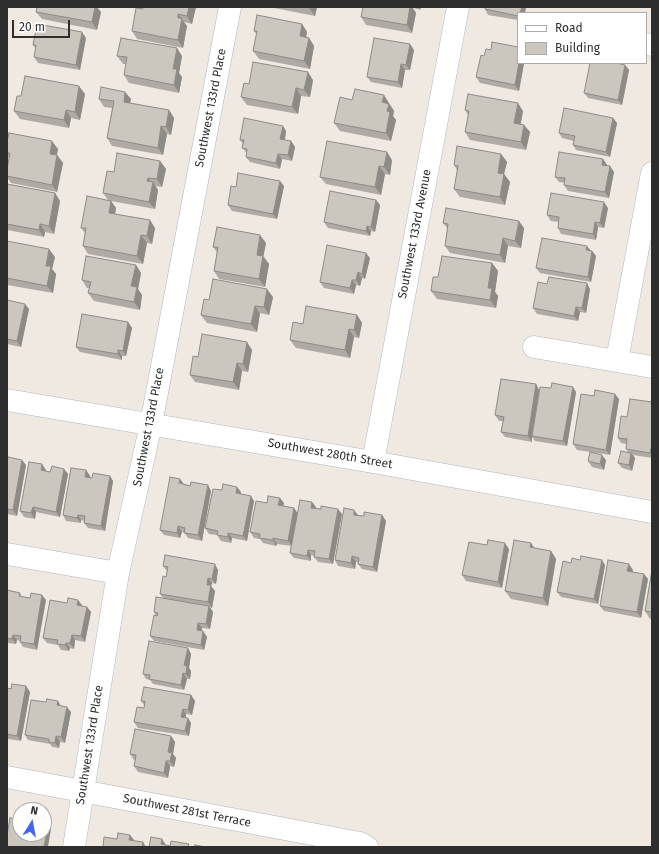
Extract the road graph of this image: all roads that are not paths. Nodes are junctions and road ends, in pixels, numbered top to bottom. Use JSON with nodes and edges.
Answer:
{"nodes":[{"id":1,"x":230,"y":7,"type":"edge"},
{"id":2,"x":458,"y":7,"type":"edge"},
{"id":3,"x":652,"y":173,"type":"edge"},
{"id":4,"x":534,"y":347,"type":"dead end"},
{"id":5,"x":617,"y":360,"type":"junction"},
{"id":6,"x":652,"y":367,"type":"edge"},
{"id":7,"x":7,"y":400,"type":"edge"},
{"id":8,"x":151,"y":424,"type":"junction"},
{"id":9,"x":373,"y":462,"type":"junction"},
{"id":10,"x":652,"y":512,"type":"edge"},
{"id":11,"x":7,"y":554,"type":"edge"},
{"id":12,"x":118,"y":573,"type":"junction"},
{"id":13,"x":7,"y":777,"type":"edge"},
{"id":14,"x":83,"y":791,"type":"junction"},
{"id":15,"x":74,"y":847,"type":"edge"},
{"id":16,"x":367,"y":847,"type":"edge"}],
"edges":[{"from":1,"to":8,"type":"street","name":"Southwest 133rd Place"},
{"from":2,"to":9,"type":"street","name":"Southwest 133rd Avenue"},
{"from":3,"to":5,"type":"street"},
{"from":4,"to":5,"type":"street"},
{"from":5,"to":6,"type":"street"},
{"from":7,"to":8,"type":"street","name":"Southwest 280th Street"},
{"from":8,"to":9,"type":"street","name":"Southwest 280th Street"},
{"from":8,"to":12,"type":"street","name":"Southwest 133rd Place"},
{"from":9,"to":10,"type":"street","name":"Southwest 280th Street"},
{"from":11,"to":12,"type":"street"},
{"from":12,"to":14,"type":"street","name":"Southwest 133rd Place"},
{"from":13,"to":14,"type":"street","name":"Southwest 281st Terrace"},
{"from":14,"to":15,"type":"street","name":"Southwest 133rd Place"},
{"from":14,"to":16,"type":"street","name":"Southwest 281st Terrace"}]}
